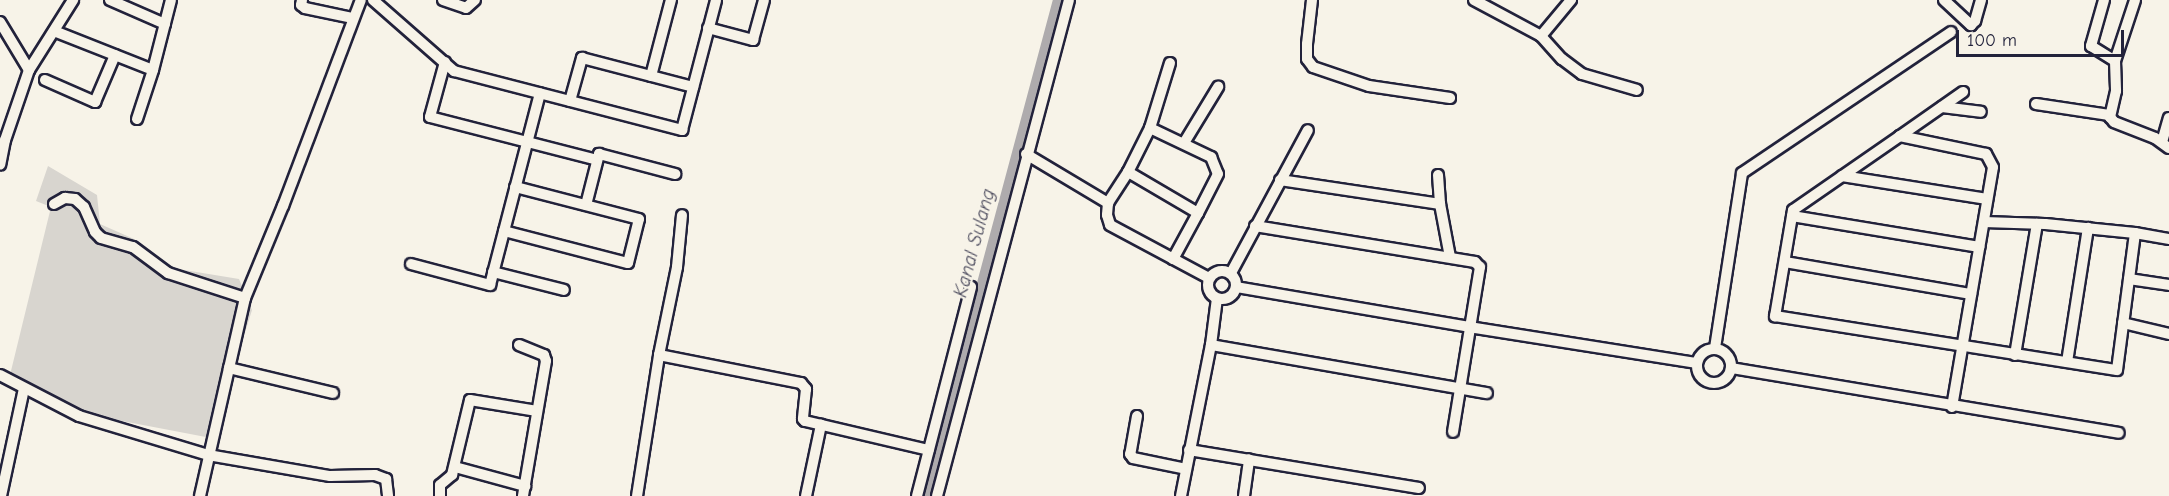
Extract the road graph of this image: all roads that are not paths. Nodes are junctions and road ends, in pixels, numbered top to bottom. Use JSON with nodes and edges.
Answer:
{"nodes":[{"id":1,"x":73,"y":0,"type":"edge"},
{"id":2,"x":110,"y":0,"type":"edge"},
{"id":3,"x":171,"y":0,"type":"edge"},
{"id":4,"x":302,"y":0,"type":"edge"},
{"id":5,"x":361,"y":0,"type":"edge"},
{"id":6,"x":373,"y":0,"type":"edge"},
{"id":7,"x":443,"y":0,"type":"edge"},
{"id":8,"x":475,"y":0,"type":"edge"},
{"id":9,"x":671,"y":0,"type":"edge"},
{"id":10,"x":716,"y":0,"type":"edge"},
{"id":11,"x":764,"y":0,"type":"edge"},
{"id":12,"x":1069,"y":0,"type":"edge"},
{"id":13,"x":1312,"y":0,"type":"edge"},
{"id":14,"x":1474,"y":0,"type":"edge"},
{"id":15,"x":1570,"y":0,"type":"edge"},
{"id":16,"x":1944,"y":0,"type":"edge"},
{"id":17,"x":1981,"y":0,"type":"edge"},
{"id":18,"x":2104,"y":0,"type":"edge"},
{"id":19,"x":2135,"y":0,"type":"edge"},
{"id":20,"x":353,"y":18,"type":"junction"},
{"id":21,"x":0,"y":22,"type":"edge"},
{"id":22,"x":165,"y":24,"type":"junction"},
{"id":23,"x":708,"y":28,"type":"junction"},
{"id":24,"x":54,"y":31,"type":"junction"},
{"id":25,"x":1952,"y":32,"type":"dead end"},
{"id":26,"x":1541,"y":36,"type":"junction"},
{"id":27,"x":0,"y":44,"type":"edge"},
{"id":28,"x":13,"y":46,"type":"junction"},
{"id":29,"x":115,"y":55,"type":"junction"},
{"id":30,"x":2115,"y":61,"type":"junction"},
{"id":31,"x":445,"y":62,"type":"junction"},
{"id":32,"x":1170,"y":63,"type":"dead end"},
{"id":33,"x":29,"y":70,"type":"junction"},
{"id":34,"x":153,"y":70,"type":"junction"},
{"id":35,"x":651,"y":76,"type":"junction"},
{"id":36,"x":45,"y":80,"type":"dead end"},
{"id":37,"x":693,"y":87,"type":"junction"},
{"id":38,"x":1218,"y":87,"type":"dead end"},
{"id":39,"x":1637,"y":90,"type":"dead end"},
{"id":40,"x":1963,"y":92,"type":"dead end"},
{"id":41,"x":540,"y":93,"type":"junction"},
{"id":42,"x":1450,"y":98,"type":"dead end"},
{"id":43,"x":570,"y":101,"type":"junction"},
{"id":44,"x":2036,"y":104,"type":"dead end"},
{"id":45,"x":1942,"y":107,"type":"junction"},
{"id":46,"x":1982,"y":112,"type":"dead end"},
{"id":47,"x":2109,"y":115,"type":"junction"},
{"id":48,"x":2169,"y":118,"type":"edge"},
{"id":49,"x":137,"y":119,"type":"dead end"},
{"id":50,"x":1150,"y":128,"type":"junction"},
{"id":51,"x":1308,"y":130,"type":"dead end"},
{"id":52,"x":1900,"y":135,"type":"junction"},
{"id":53,"x":527,"y":142,"type":"junction"},
{"id":54,"x":1184,"y":143,"type":"junction"},
{"id":55,"x":2166,"y":145,"type":"edge"},
{"id":56,"x":1026,"y":154,"type":"junction"},
{"id":57,"x":597,"y":160,"type":"junction"},
{"id":58,"x":0,"y":165,"type":"edge"},
{"id":59,"x":1128,"y":172,"type":"junction"},
{"id":60,"x":675,"y":174,"type":"dead end"},
{"id":61,"x":1438,"y":175,"type":"dead end"},
{"id":62,"x":1842,"y":176,"type":"junction"},
{"id":63,"x":1280,"y":180,"type":"junction"},
{"id":64,"x":515,"y":187,"type":"junction"},
{"id":65,"x":1987,"y":199,"type":"junction"},
{"id":66,"x":1108,"y":203,"type":"junction"},
{"id":67,"x":54,"y":204,"type":"dead end"},
{"id":68,"x":1440,"y":204,"type":"junction"},
{"id":69,"x":586,"y":205,"type":"junction"},
{"id":70,"x":1198,"y":213,"type":"junction"},
{"id":71,"x":682,"y":215,"type":"dead end"},
{"id":72,"x":1792,"y":216,"type":"junction"},
{"id":73,"x":1983,"y":222,"type":"junction"},
{"id":74,"x":2037,"y":224,"type":"junction"},
{"id":75,"x":1255,"y":226,"type":"junction"},
{"id":76,"x":2088,"y":228,"type":"junction"},
{"id":77,"x":504,"y":231,"type":"junction"},
{"id":78,"x":2135,"y":233,"type":"junction"},
{"id":79,"x":2169,"y":239,"type":"edge"},
{"id":80,"x":1979,"y":247,"type":"junction"},
{"id":81,"x":1450,"y":257,"type":"junction"},
{"id":82,"x":1173,"y":259,"type":"junction"},
{"id":83,"x":1785,"y":262,"type":"junction"},
{"id":84,"x":411,"y":264,"type":"dead end"},
{"id":85,"x":493,"y":272,"type":"junction"},
{"id":86,"x":1231,"y":273,"type":"junction"},
{"id":87,"x":1209,"y":278,"type":"junction"},
{"id":88,"x":2129,"y":279,"type":"junction"},
{"id":89,"x":2169,"y":285,"type":"edge"},
{"id":90,"x":971,"y":287,"type":"dead end"},
{"id":91,"x":1236,"y":287,"type":"junction"},
{"id":92,"x":564,"y":290,"type":"dead end"},
{"id":93,"x":1971,"y":294,"type":"junction"},
{"id":94,"x":245,"y":298,"type":"junction"},
{"id":95,"x":1217,"y":298,"type":"junction"},
{"id":96,"x":2123,"y":323,"type":"junction"},
{"id":97,"x":1469,"y":327,"type":"junction"},
{"id":98,"x":2169,"y":334,"type":"edge"},
{"id":99,"x":519,"y":345,"type":"dead end"},
{"id":100,"x":1211,"y":345,"type":"junction"},
{"id":101,"x":1962,"y":347,"type":"junction"},
{"id":102,"x":1715,"y":348,"type":"junction"},
{"id":103,"x":659,"y":355,"type":"junction"},
{"id":104,"x":2015,"y":355,"type":"junction"},
{"id":105,"x":2067,"y":362,"type":"junction"},
{"id":106,"x":1697,"y":363,"type":"junction"},
{"id":107,"x":229,"y":368,"type":"junction"},
{"id":108,"x":1731,"y":368,"type":"junction"},
{"id":109,"x":0,"y":375,"type":"edge"},
{"id":110,"x":1459,"y":388,"type":"junction"},
{"id":111,"x":24,"y":389,"type":"junction"},
{"id":112,"x":333,"y":393,"type":"dead end"},
{"id":113,"x":1487,"y":393,"type":"dead end"},
{"id":114,"x":1952,"y":407,"type":"junction"},
{"id":115,"x":537,"y":411,"type":"junction"},
{"id":116,"x":1137,"y":416,"type":"dead end"},
{"id":117,"x":821,"y":425,"type":"junction"},
{"id":118,"x":1452,"y":432,"type":"dead end"},
{"id":119,"x":2119,"y":433,"type":"dead end"},
{"id":120,"x":0,"y":441,"type":"edge"},
{"id":121,"x":12,"y":443,"type":"junction"},
{"id":122,"x":929,"y":450,"type":"junction"},
{"id":123,"x":1189,"y":450,"type":"junction"},
{"id":124,"x":208,"y":455,"type":"junction"},
{"id":125,"x":1249,"y":459,"type":"junction"},
{"id":126,"x":455,"y":467,"type":"junction"},
{"id":127,"x":1186,"y":469,"type":"junction"},
{"id":128,"x":1419,"y":488,"type":"dead end"},
{"id":129,"x":524,"y":491,"type":"edge"},
{"id":130,"x":1,"y":496,"type":"edge"},
{"id":131,"x":200,"y":496,"type":"edge"},
{"id":132,"x":388,"y":496,"type":"edge"},
{"id":133,"x":440,"y":496,"type":"edge"},
{"id":134,"x":637,"y":496,"type":"edge"},
{"id":135,"x":806,"y":496,"type":"edge"},
{"id":136,"x":917,"y":496,"type":"edge"},
{"id":137,"x":937,"y":496,"type":"edge"},
{"id":138,"x":1181,"y":496,"type":"edge"},
{"id":139,"x":1244,"y":496,"type":"edge"}],
"edges":[{"from":1,"to":24,"type":"street"},
{"from":2,"to":22,"type":"street"},
{"from":3,"to":22,"type":"street"},
{"from":4,"to":20,"type":"street"},
{"from":5,"to":20,"type":"street"},
{"from":6,"to":31,"type":"street"},
{"from":7,"to":8,"type":"street"},
{"from":9,"to":35,"type":"street"},
{"from":10,"to":23,"type":"street"},
{"from":11,"to":23,"type":"street"},
{"from":12,"to":56,"type":"street"},
{"from":13,"to":42,"type":"street"},
{"from":14,"to":26,"type":"street"},
{"from":15,"to":26,"type":"street"},
{"from":16,"to":17,"type":"street"},
{"from":18,"to":30,"type":"street"},
{"from":19,"to":30,"type":"street"},
{"from":20,"to":94,"type":"street"},
{"from":21,"to":28,"type":"street"},
{"from":22,"to":34,"type":"street"},
{"from":23,"to":37,"type":"street"},
{"from":24,"to":29,"type":"street"},
{"from":24,"to":33,"type":"street"},
{"from":25,"to":102,"type":"street"},
{"from":26,"to":39,"type":"street"},
{"from":27,"to":28,"type":"street"},
{"from":28,"to":33,"type":"street"},
{"from":29,"to":34,"type":"street"},
{"from":29,"to":36,"type":"street"},
{"from":30,"to":47,"type":"street"},
{"from":31,"to":41,"type":"street"},
{"from":31,"to":53,"type":"street"},
{"from":32,"to":50,"type":"street"},
{"from":33,"to":58,"type":"street"},
{"from":34,"to":49,"type":"street"},
{"from":35,"to":37,"type":"street"},
{"from":35,"to":43,"type":"street"},
{"from":37,"to":43,"type":"street"},
{"from":38,"to":54,"type":"street"},
{"from":40,"to":45,"type":"street"},
{"from":41,"to":43,"type":"street"},
{"from":41,"to":53,"type":"street"},
{"from":44,"to":47,"type":"street"},
{"from":45,"to":46,"type":"street"},
{"from":45,"to":52,"type":"street"},
{"from":47,"to":55,"type":"street"},
{"from":48,"to":55,"type":"street"},
{"from":50,"to":54,"type":"street"},
{"from":50,"to":59,"type":"street"},
{"from":51,"to":63,"type":"street"},
{"from":52,"to":62,"type":"street"},
{"from":52,"to":65,"type":"street"},
{"from":53,"to":57,"type":"street"},
{"from":53,"to":64,"type":"street"},
{"from":54,"to":70,"type":"street"},
{"from":56,"to":66,"type":"street"},
{"from":56,"to":137,"type":"street"},
{"from":57,"to":60,"type":"street"},
{"from":57,"to":69,"type":"street"},
{"from":59,"to":66,"type":"street"},
{"from":59,"to":70,"type":"street"},
{"from":61,"to":68,"type":"street"},
{"from":62,"to":65,"type":"street"},
{"from":62,"to":72,"type":"street"},
{"from":63,"to":68,"type":"street"},
{"from":63,"to":75,"type":"street"},
{"from":64,"to":69,"type":"street"},
{"from":64,"to":77,"type":"street"},
{"from":65,"to":73,"type":"street"},
{"from":66,"to":82,"type":"street"},
{"from":67,"to":94,"type":"street"},
{"from":68,"to":81,"type":"street"},
{"from":69,"to":77,"type":"street"},
{"from":70,"to":82,"type":"street"},
{"from":71,"to":103,"type":"street"},
{"from":72,"to":80,"type":"street"},
{"from":72,"to":83,"type":"street"},
{"from":73,"to":74,"type":"street"},
{"from":73,"to":80,"type":"street"},
{"from":74,"to":76,"type":"street"},
{"from":74,"to":104,"type":"street"},
{"from":75,"to":81,"type":"street"},
{"from":75,"to":86,"type":"street"},
{"from":76,"to":78,"type":"street"},
{"from":76,"to":105,"type":"street"},
{"from":77,"to":85,"type":"street"},
{"from":78,"to":79,"type":"street"},
{"from":78,"to":88,"type":"street"},
{"from":80,"to":93,"type":"street"},
{"from":81,"to":97,"type":"street"},
{"from":82,"to":87,"type":"street"},
{"from":83,"to":93,"type":"street"},
{"from":83,"to":101,"type":"street"},
{"from":84,"to":85,"type":"street"},
{"from":85,"to":92,"type":"street"},
{"from":86,"to":87,"type":"street"},
{"from":86,"to":91,"type":"street"},
{"from":87,"to":95,"type":"street"},
{"from":88,"to":89,"type":"street"},
{"from":88,"to":96,"type":"street"},
{"from":90,"to":122,"type":"street"},
{"from":91,"to":95,"type":"street"},
{"from":91,"to":97,"type":"street"},
{"from":93,"to":101,"type":"street"},
{"from":94,"to":107,"type":"street"},
{"from":95,"to":100,"type":"street"},
{"from":96,"to":98,"type":"street"},
{"from":96,"to":105,"type":"street"},
{"from":97,"to":106,"type":"street"},
{"from":97,"to":110,"type":"street"},
{"from":99,"to":115,"type":"street"},
{"from":100,"to":110,"type":"street"},
{"from":100,"to":123,"type":"street"},
{"from":101,"to":104,"type":"street"},
{"from":101,"to":114,"type":"street"},
{"from":102,"to":106,"type":"street"},
{"from":102,"to":108,"type":"street"},
{"from":103,"to":117,"type":"street"},
{"from":103,"to":134,"type":"street"},
{"from":104,"to":105,"type":"street"},
{"from":106,"to":108,"type":"street"},
{"from":107,"to":112,"type":"street"},
{"from":107,"to":124,"type":"street"},
{"from":108,"to":114,"type":"street"},
{"from":109,"to":111,"type":"street"},
{"from":110,"to":113,"type":"street"},
{"from":110,"to":118,"type":"street"},
{"from":111,"to":121,"type":"street"},
{"from":111,"to":124,"type":"street"},
{"from":114,"to":119,"type":"street"},
{"from":115,"to":126,"type":"street"},
{"from":115,"to":129,"type":"street"},
{"from":116,"to":127,"type":"street"},
{"from":117,"to":122,"type":"street"},
{"from":117,"to":135,"type":"street"},
{"from":120,"to":121,"type":"street"},
{"from":121,"to":130,"type":"street"},
{"from":122,"to":136,"type":"street"},
{"from":123,"to":125,"type":"street"},
{"from":123,"to":127,"type":"street"},
{"from":124,"to":131,"type":"street"},
{"from":124,"to":132,"type":"street"},
{"from":125,"to":128,"type":"street"},
{"from":125,"to":139,"type":"street"},
{"from":126,"to":129,"type":"street"},
{"from":126,"to":133,"type":"street"},
{"from":127,"to":138,"type":"street"}]}
